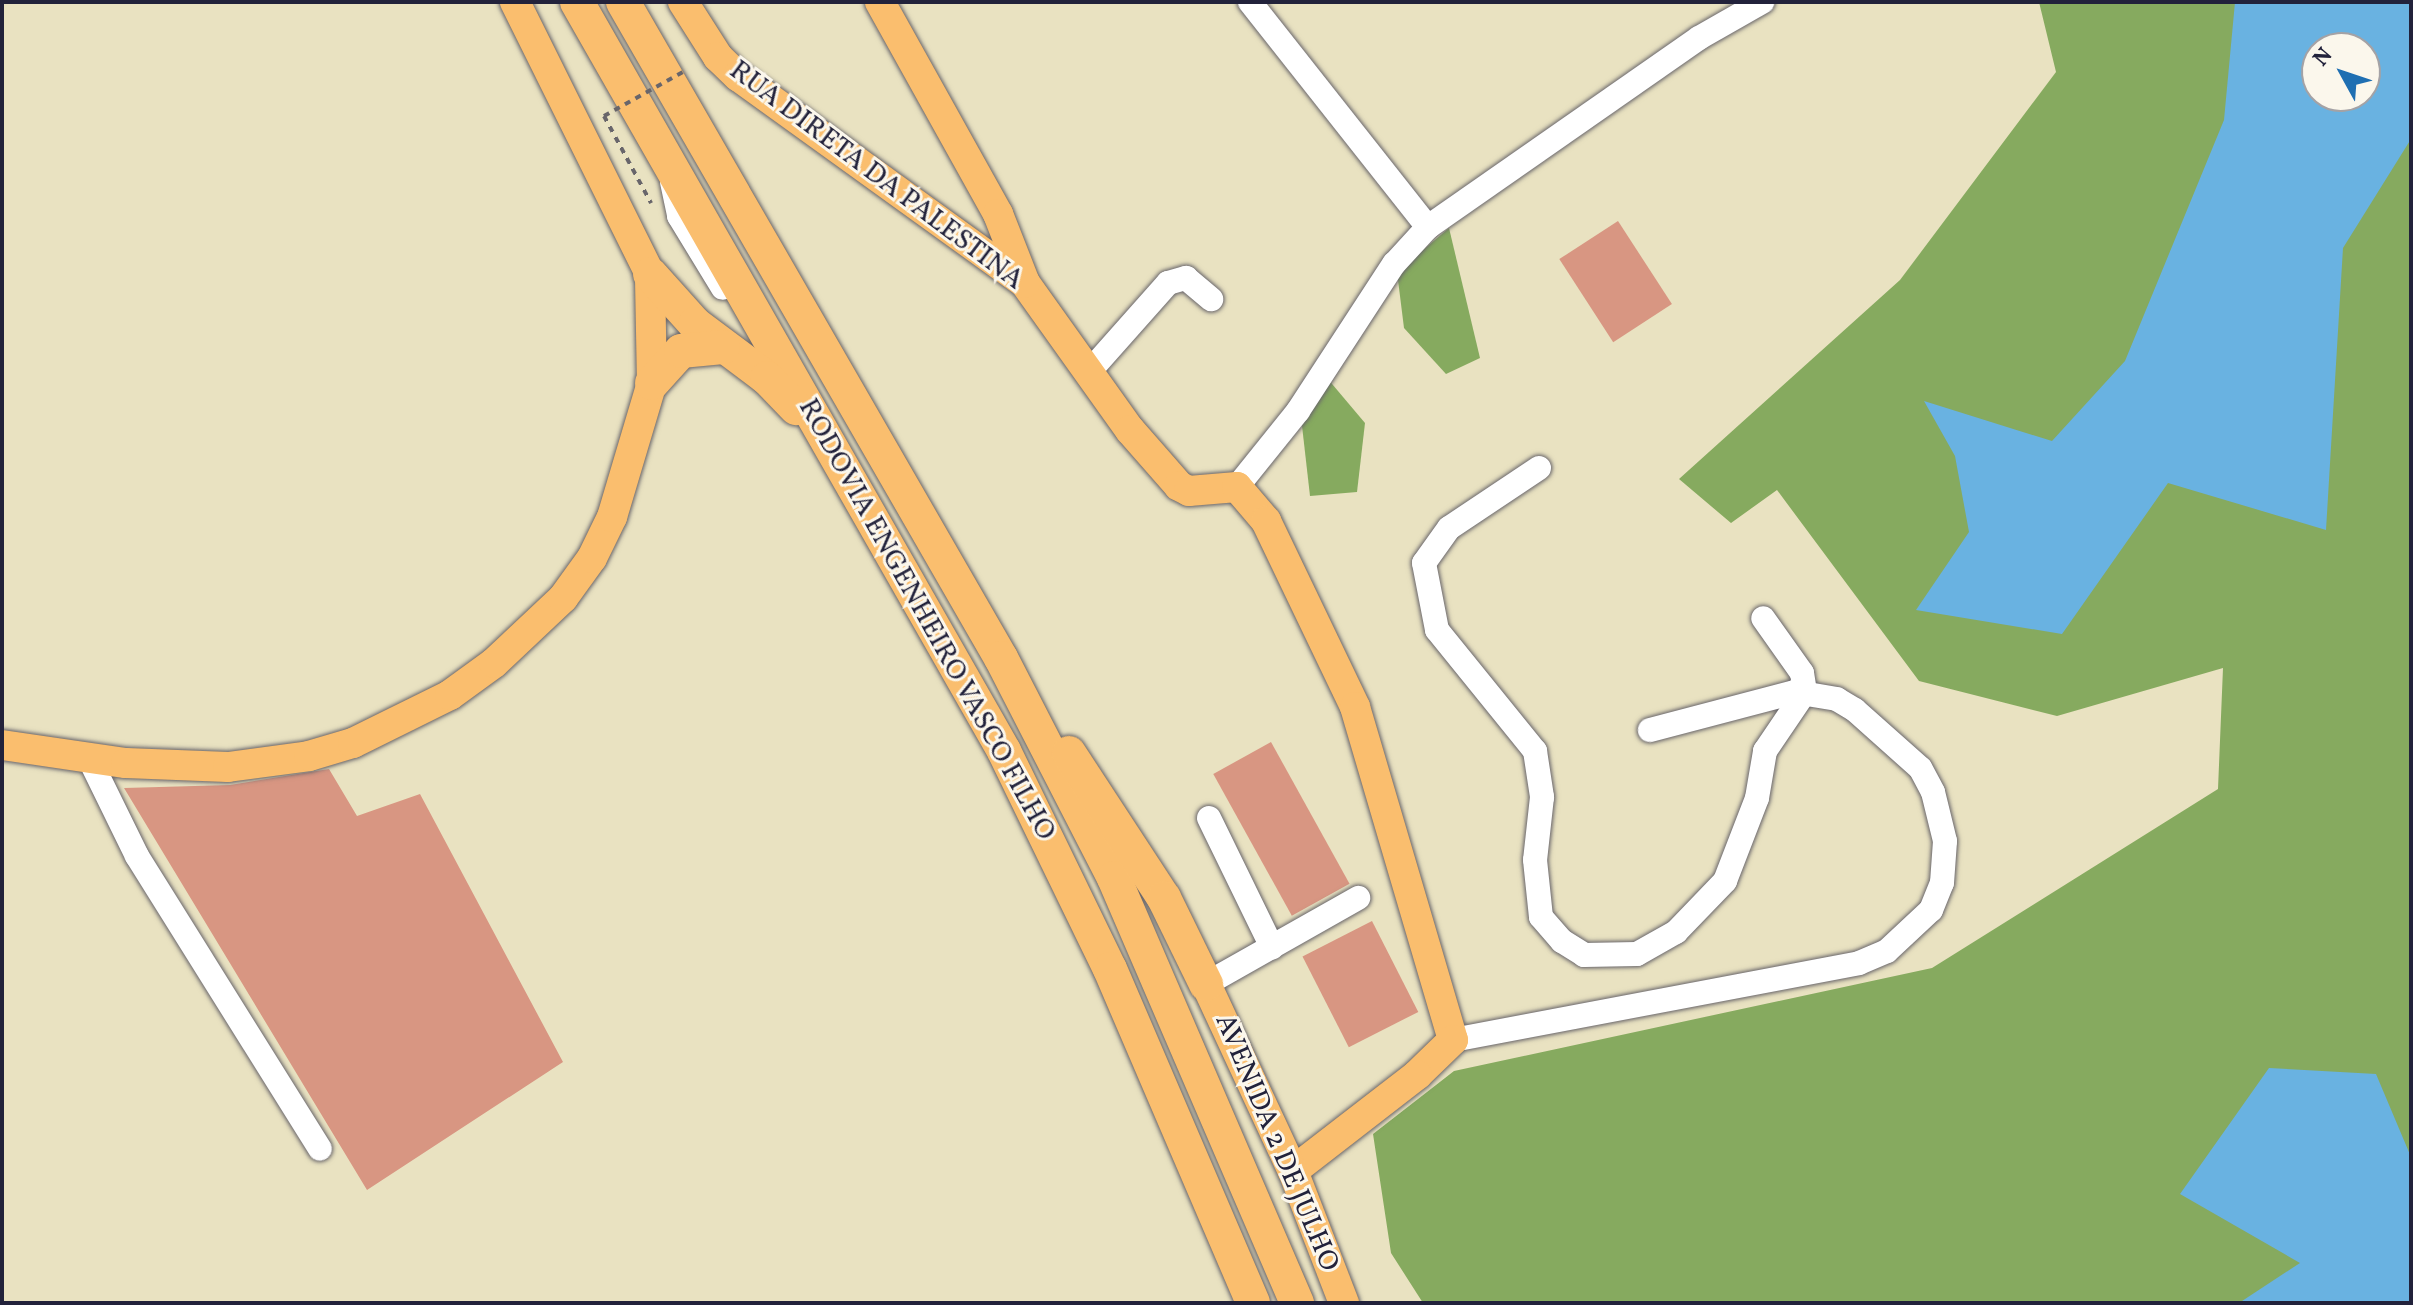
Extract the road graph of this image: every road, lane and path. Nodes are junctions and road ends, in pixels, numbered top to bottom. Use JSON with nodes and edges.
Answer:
{"nodes":[{"id":1,"x":515,"y":2,"type":"edge"},
{"id":2,"x":577,"y":2,"type":"edge"},
{"id":3,"x":623,"y":2,"type":"edge"},
{"id":4,"x":683,"y":2,"type":"edge"},
{"id":5,"x":880,"y":2,"type":"edge"},
{"id":6,"x":1250,"y":2,"type":"edge"},
{"id":7,"x":1762,"y":2,"type":"edge"},
{"id":8,"x":688,"y":69,"type":"dead end"},
{"id":9,"x":651,"y":203,"type":"dead end"},
{"id":10,"x":1428,"y":227,"type":"junction"},
{"id":11,"x":650,"y":274,"type":"junction"},
{"id":12,"x":1025,"y":283,"type":"junction"},
{"id":13,"x":1211,"y":299,"type":"dead end"},
{"id":14,"x":723,"y":347,"type":"junction"},
{"id":15,"x":1089,"y":372,"type":"junction"},
{"id":16,"x":652,"y":383,"type":"junction"},
{"id":17,"x":1539,"y":468,"type":"dead end"},
{"id":18,"x":1237,"y":487,"type":"junction"},
{"id":19,"x":911,"y":581,"type":"junction"},
{"id":20,"x":1763,"y":618,"type":"dead end"},
{"id":21,"x":1001,"y":658,"type":"junction"},
{"id":22,"x":1805,"y":692,"type":"junction"},
{"id":23,"x":1650,"y":730,"type":"dead end"},
{"id":24,"x":2,"y":745,"type":"edge"},
{"id":25,"x":89,"y":758,"type":"junction"},
{"id":26,"x":1209,"y":818,"type":"dead end"},
{"id":27,"x":1358,"y":898,"type":"dead end"},
{"id":28,"x":1272,"y":947,"type":"junction"},
{"id":29,"x":1206,"y":984,"type":"junction"},
{"id":30,"x":1453,"y":1040,"type":"junction"},
{"id":31,"x":320,"y":1149,"type":"dead end"},
{"id":32,"x":1293,"y":1171,"type":"junction"},
{"id":33,"x":1253,"y":1303,"type":"edge"},
{"id":34,"x":1297,"y":1303,"type":"edge"},
{"id":35,"x":1344,"y":1303,"type":"edge"}],
"edges":[{"from":1,"to":11,"type":"main road"},
{"from":2,"to":19,"type":"highway","name":"RODOVIA ENGENHEIRO VASCO FILHO"},
{"from":3,"to":21,"type":"highway","name":"RODOVIA ENGENHEIRO VASCO FILHO"},
{"from":4,"to":12,"type":"main road","name":"RUA DIRETA DA PALESTINA"},
{"from":5,"to":12,"type":"main road"},
{"from":6,"to":10,"type":"street"},
{"from":7,"to":10,"type":"street"},
{"from":8,"to":9,"type":"path","bridge":true},
{"from":10,"to":18,"type":"street"},
{"from":11,"to":14,"type":"highway"},
{"from":11,"to":16,"type":"main road"},
{"from":12,"to":15,"type":"main road","name":"RUA DIRETA DA PALESTINA"},
{"from":13,"to":15,"type":"street"},
{"from":14,"to":16,"type":"highway"},
{"from":14,"to":19,"type":"highway"},
{"from":15,"to":18,"type":"main road","name":"RUA DIRETA DA PALESTINA"},
{"from":16,"to":25,"type":"main road"},
{"from":17,"to":22,"type":"street"},
{"from":18,"to":30,"type":"main road"},
{"from":19,"to":33,"type":"highway","name":"RODOVIA ENGENHEIRO VASCO FILHO"},
{"from":20,"to":22,"type":"street"},
{"from":21,"to":29,"type":"highway"},
{"from":21,"to":34,"type":"highway","name":"RODOVIA ENGENHEIRO VASCO FILHO"},
{"from":22,"to":23,"type":"street"},
{"from":22,"to":30,"type":"street"},
{"from":24,"to":25,"type":"main road"},
{"from":25,"to":31,"type":"street"},
{"from":26,"to":28,"type":"street"},
{"from":27,"to":28,"type":"street"},
{"from":28,"to":29,"type":"street"},
{"from":29,"to":32,"type":"main road","name":"AVENIDA 2 DE JULHO"},
{"from":30,"to":32,"type":"main road"},
{"from":32,"to":35,"type":"main road","name":"AVENIDA 2 DE JULHO"}]}
